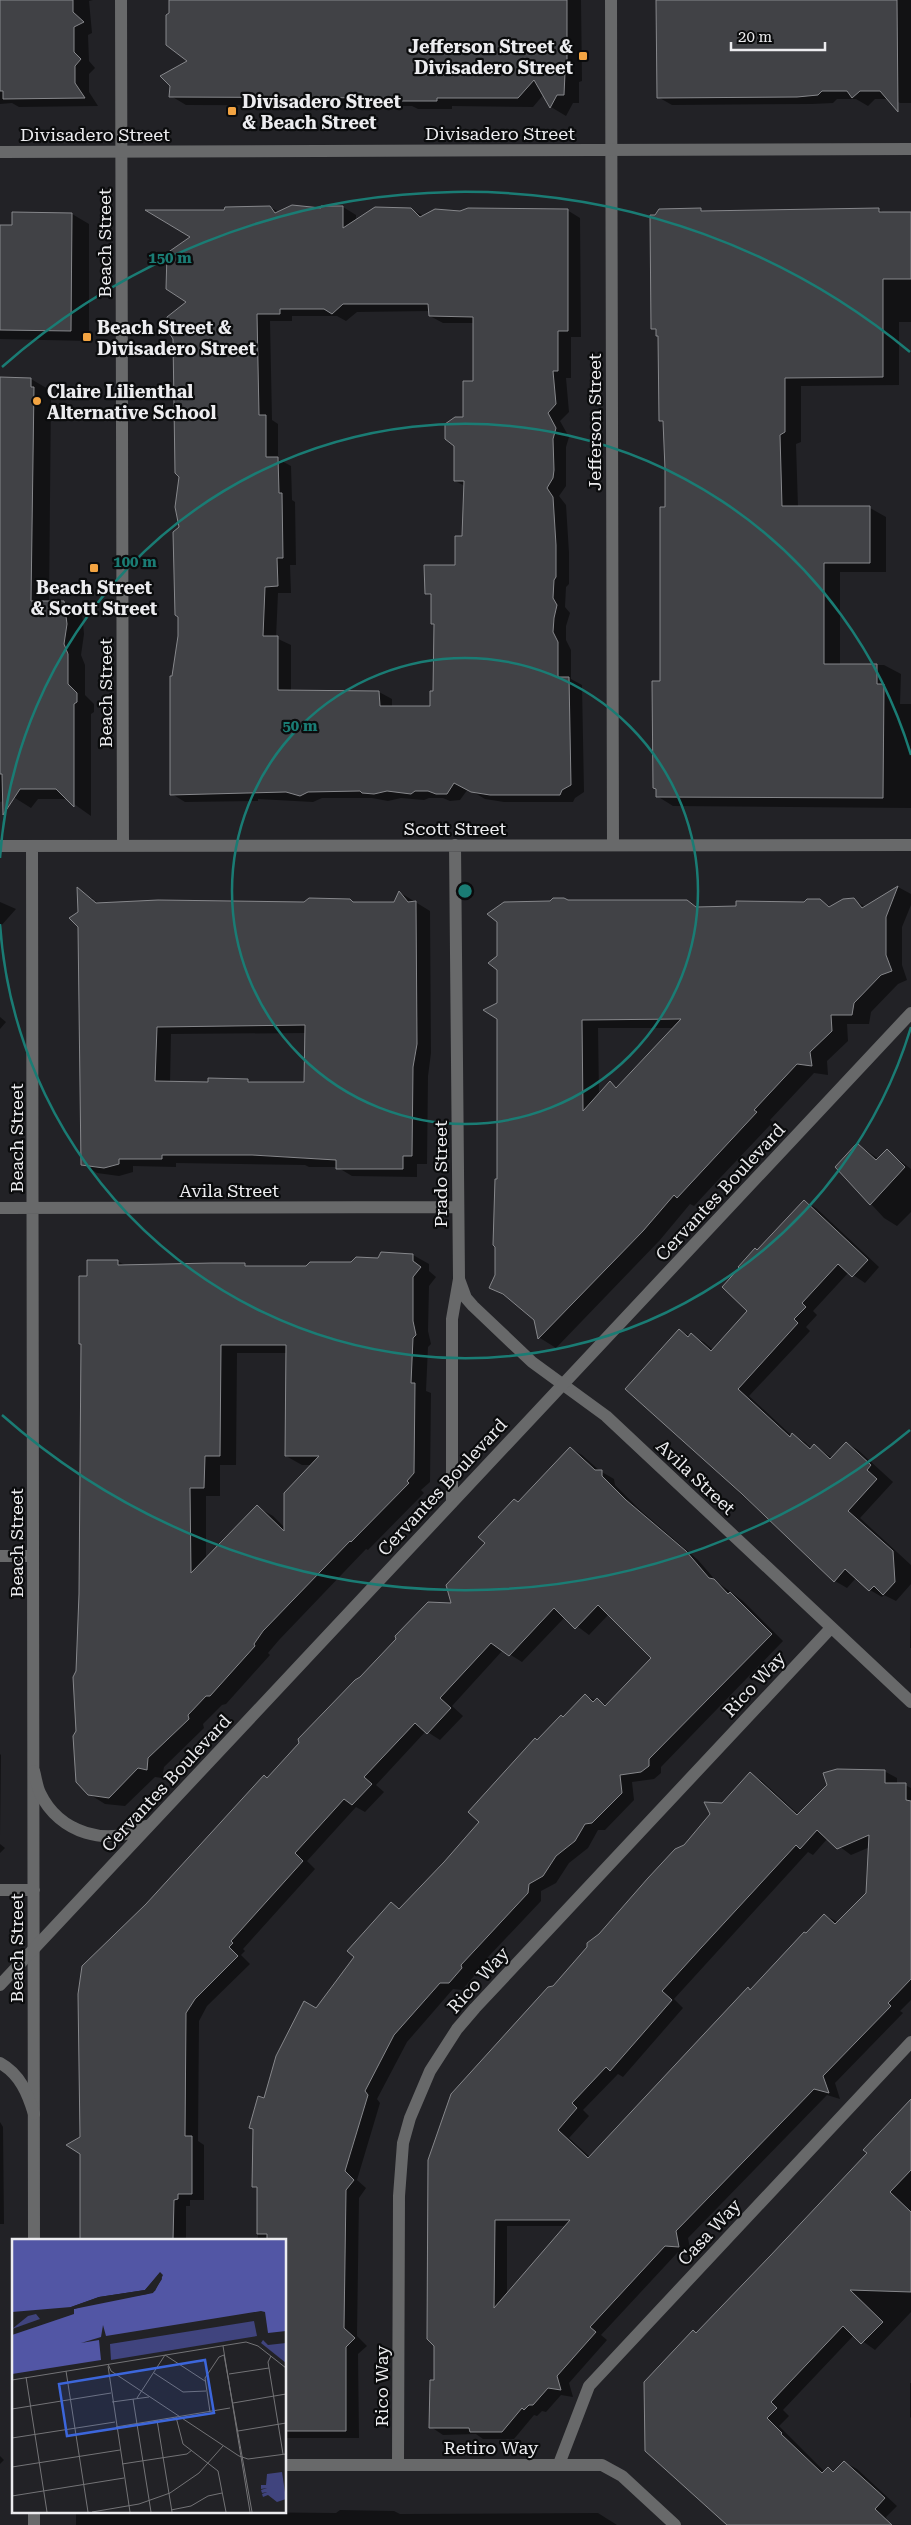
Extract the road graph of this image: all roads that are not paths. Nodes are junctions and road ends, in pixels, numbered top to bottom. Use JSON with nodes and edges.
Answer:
{"nodes":[{"id":1,"x":121,"y":0,"type":"edge"},
{"id":2,"x":611,"y":0,"type":"edge"},
{"id":3,"x":911,"y":149,"type":"edge"},
{"id":4,"x":611,"y":150,"type":"junction"},
{"id":5,"x":122,"y":151,"type":"junction"},
{"id":6,"x":0,"y":152,"type":"edge"},
{"id":7,"x":455,"y":845,"type":"junction"},
{"id":8,"x":613,"y":845,"type":"junction"},
{"id":9,"x":911,"y":845,"type":"edge"},
{"id":10,"x":0,"y":846,"type":"edge"},
{"id":11,"x":32,"y":846,"type":"junction"},
{"id":12,"x":123,"y":846,"type":"junction"},
{"id":13,"x":911,"y":1013,"type":"edge"},
{"id":14,"x":0,"y":1208,"type":"edge"},
{"id":15,"x":33,"y":1208,"type":"junction"},
{"id":16,"x":458,"y":1208,"type":"junction"},
{"id":17,"x":458,"y":1279,"type":"junction"},
{"id":18,"x":563,"y":1384,"type":"junction"},
{"id":19,"x":452,"y":1502,"type":"junction"},
{"id":20,"x":0,"y":1556,"type":"edge"},
{"id":21,"x":33,"y":1556,"type":"junction"},
{"id":22,"x":831,"y":1628,"type":"junction"},
{"id":23,"x":911,"y":1702,"type":"edge"},
{"id":24,"x":34,"y":1771,"type":"junction"},
{"id":25,"x":154,"y":1821,"type":"junction"},
{"id":26,"x":0,"y":1890,"type":"edge"},
{"id":27,"x":34,"y":1890,"type":"junction"},
{"id":28,"x":34,"y":1950,"type":"junction"},
{"id":29,"x":0,"y":1985,"type":"edge"},
{"id":30,"x":911,"y":2042,"type":"edge"},
{"id":31,"x":0,"y":2063,"type":"edge"},
{"id":32,"x":34,"y":2114,"type":"junction"},
{"id":33,"x":34,"y":2239,"type":"edge"},
{"id":34,"x":558,"y":2464,"type":"junction"},
{"id":35,"x":286,"y":2465,"type":"edge"},
{"id":36,"x":398,"y":2465,"type":"junction"},
{"id":37,"x":34,"y":2512,"type":"edge"},
{"id":38,"x":34,"y":2525,"type":"edge"},
{"id":39,"x":675,"y":2525,"type":"edge"}],
"edges":[{"from":1,"to":5,"type":"street","name":"Beach Street"},
{"from":2,"to":4,"type":"street","name":"Jefferson Street"},
{"from":3,"to":4,"type":"street","name":"Divisadero Street"},
{"from":4,"to":5,"type":"street","name":"Divisadero Street"},
{"from":4,"to":8,"type":"street","name":"Jefferson Street"},
{"from":5,"to":6,"type":"street","name":"Divisadero Street"},
{"from":5,"to":12,"type":"street","name":"Beach Street"},
{"from":7,"to":8,"type":"street","name":"Scott Street"},
{"from":7,"to":12,"type":"street","name":"Scott Street"},
{"from":7,"to":16,"type":"street","name":"Prado Street"},
{"from":8,"to":9,"type":"street","name":"Scott Street"},
{"from":10,"to":11,"type":"street","name":"Scott Street"},
{"from":11,"to":12,"type":"street","name":"Scott Street"},
{"from":11,"to":15,"type":"street","name":"Beach Street"},
{"from":13,"to":18,"type":"street","name":"Cervantes Boulevard"},
{"from":14,"to":15,"type":"street","name":"Avila Street"},
{"from":15,"to":16,"type":"street","name":"Avila Street"},
{"from":15,"to":21,"type":"street","name":"Beach Street"},
{"from":16,"to":17,"type":"street","name":"Prado Street"},
{"from":17,"to":18,"type":"street","name":"Avila Street"},
{"from":17,"to":19,"type":"street","name":"Prado Street"},
{"from":18,"to":19,"type":"street","name":"Cervantes Boulevard"},
{"from":18,"to":22,"type":"street","name":"Avila Street"},
{"from":19,"to":25,"type":"street","name":"Cervantes Boulevard"},
{"from":20,"to":21,"type":"street"},
{"from":21,"to":24,"type":"street","name":"Beach Street"},
{"from":22,"to":23,"type":"street","name":"Avila Street"},
{"from":22,"to":36,"type":"street","name":"Rico Way"},
{"from":24,"to":25,"type":"street"},
{"from":24,"to":27,"type":"street","name":"Beach Street"},
{"from":25,"to":28,"type":"street","name":"Cervantes Boulevard"},
{"from":26,"to":27,"type":"street"},
{"from":27,"to":28,"type":"street","name":"Beach Street"},
{"from":28,"to":29,"type":"street","name":"Cervantes Boulevard"},
{"from":28,"to":32,"type":"street","name":"Beach Street"},
{"from":30,"to":34,"type":"street","name":"Casa Way"},
{"from":31,"to":32,"type":"street"},
{"from":32,"to":33,"type":"street","name":"Beach Street"},
{"from":34,"to":36,"type":"street","name":"Retiro Way"},
{"from":34,"to":39,"type":"street","name":"Retiro Way"},
{"from":35,"to":36,"type":"street","name":"Retiro Way"},
{"from":37,"to":38,"type":"street"}]}
